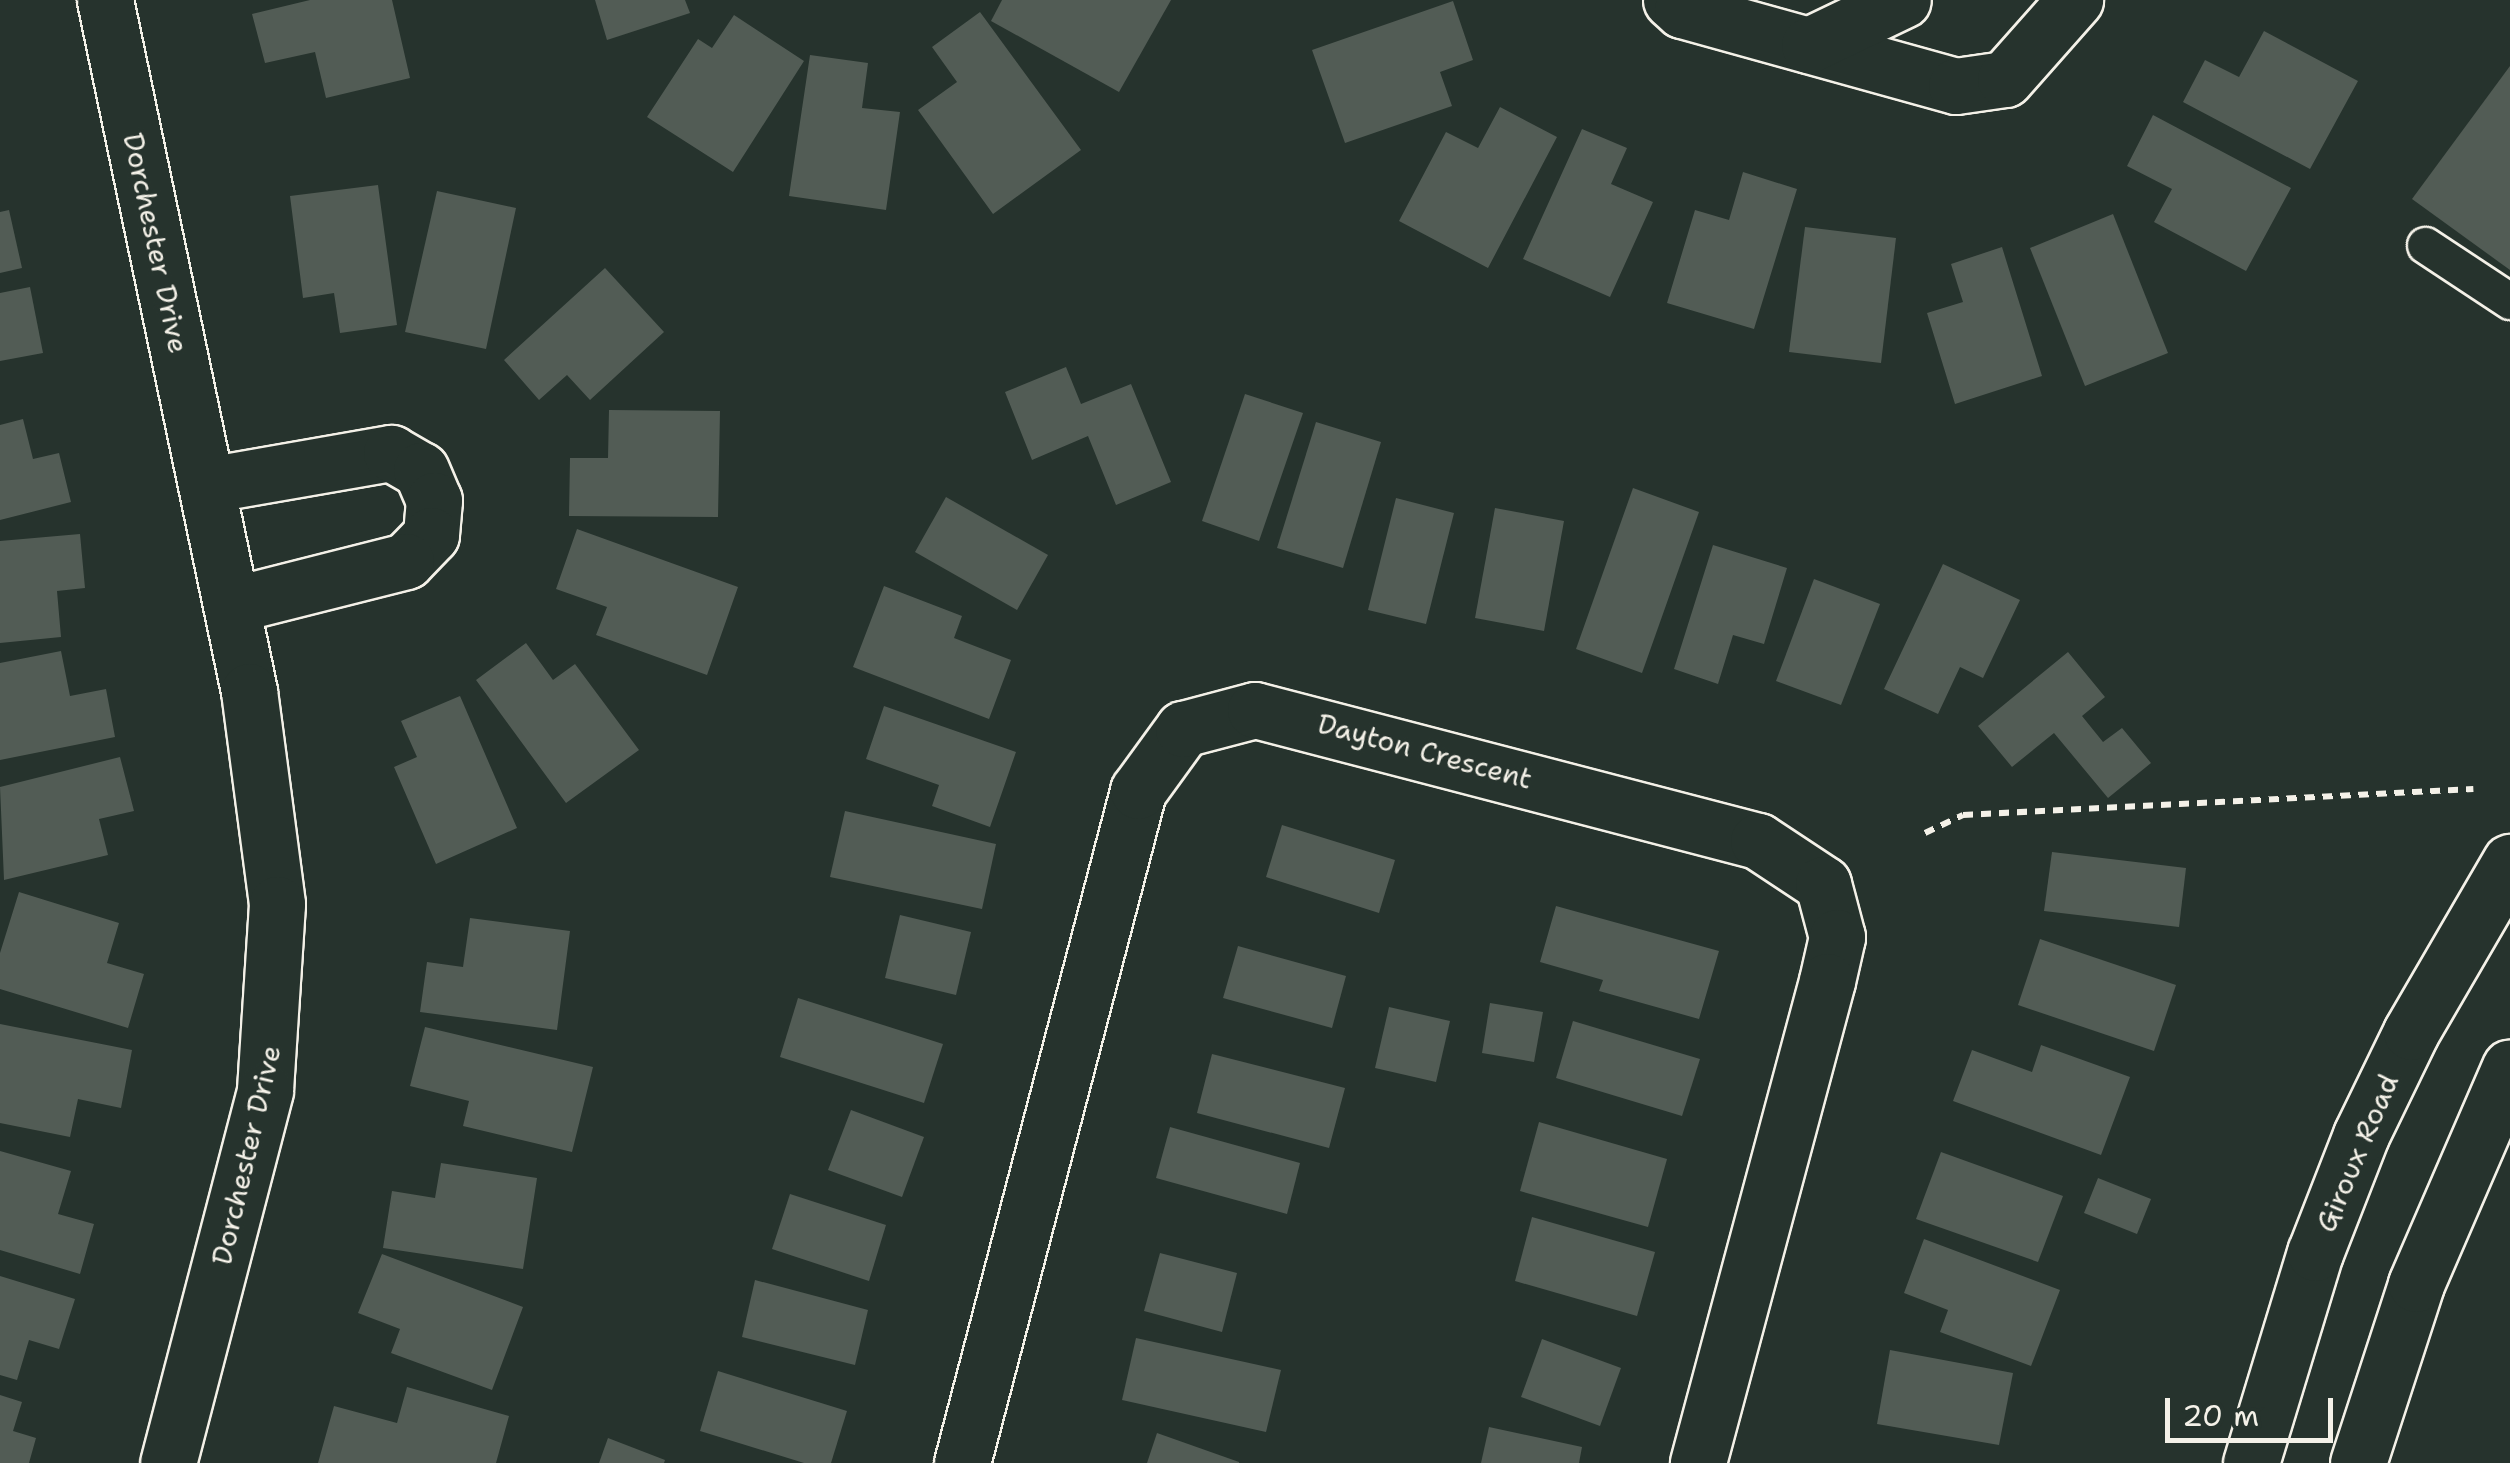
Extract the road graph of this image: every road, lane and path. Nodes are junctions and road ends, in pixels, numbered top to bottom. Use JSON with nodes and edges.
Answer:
{"nodes":[{"id":1,"x":105,"y":0,"type":"edge"},
{"id":2,"x":1670,"y":0,"type":"edge"},
{"id":3,"x":1903,"y":0,"type":"edge"},
{"id":4,"x":2075,"y":0,"type":"edge"},
{"id":5,"x":1809,"y":44,"type":"junction"},
{"id":6,"x":2425,"y":245,"type":"dead end"},
{"id":7,"x":2510,"y":302,"type":"edge"},
{"id":8,"x":207,"y":485,"type":"junction"},
{"id":9,"x":232,"y":605,"type":"junction"},
{"id":10,"x":2473,"y":789,"type":"dead end"},
{"id":11,"x":1925,"y":834,"type":"dead end"},
{"id":12,"x":2510,"y":862,"type":"edge"},
{"id":13,"x":2510,"y":1068,"type":"edge"},
{"id":14,"x":168,"y":1463,"type":"edge"},
{"id":15,"x":962,"y":1463,"type":"edge"},
{"id":16,"x":1698,"y":1463,"type":"edge"},
{"id":17,"x":2251,"y":1463,"type":"edge"},
{"id":18,"x":2358,"y":1463,"type":"edge"}],
"edges":[{"from":1,"to":8,"type":"street","name":"Dorchester Drive"},
{"from":2,"to":5,"type":"street"},
{"from":3,"to":5,"type":"street"},
{"from":4,"to":5,"type":"street"},
{"from":6,"to":7,"type":"lane"},
{"from":8,"to":9,"type":"street","name":"Dorchester Drive"},
{"from":8,"to":9,"type":"street"},
{"from":9,"to":14,"type":"street","name":"Dorchester Drive"},
{"from":10,"to":11,"type":"path"},
{"from":12,"to":17,"type":"street","name":"Giroux Road"},
{"from":13,"to":18,"type":"street"},
{"from":15,"to":16,"type":"street","name":"Dayton Crescent"}]}
